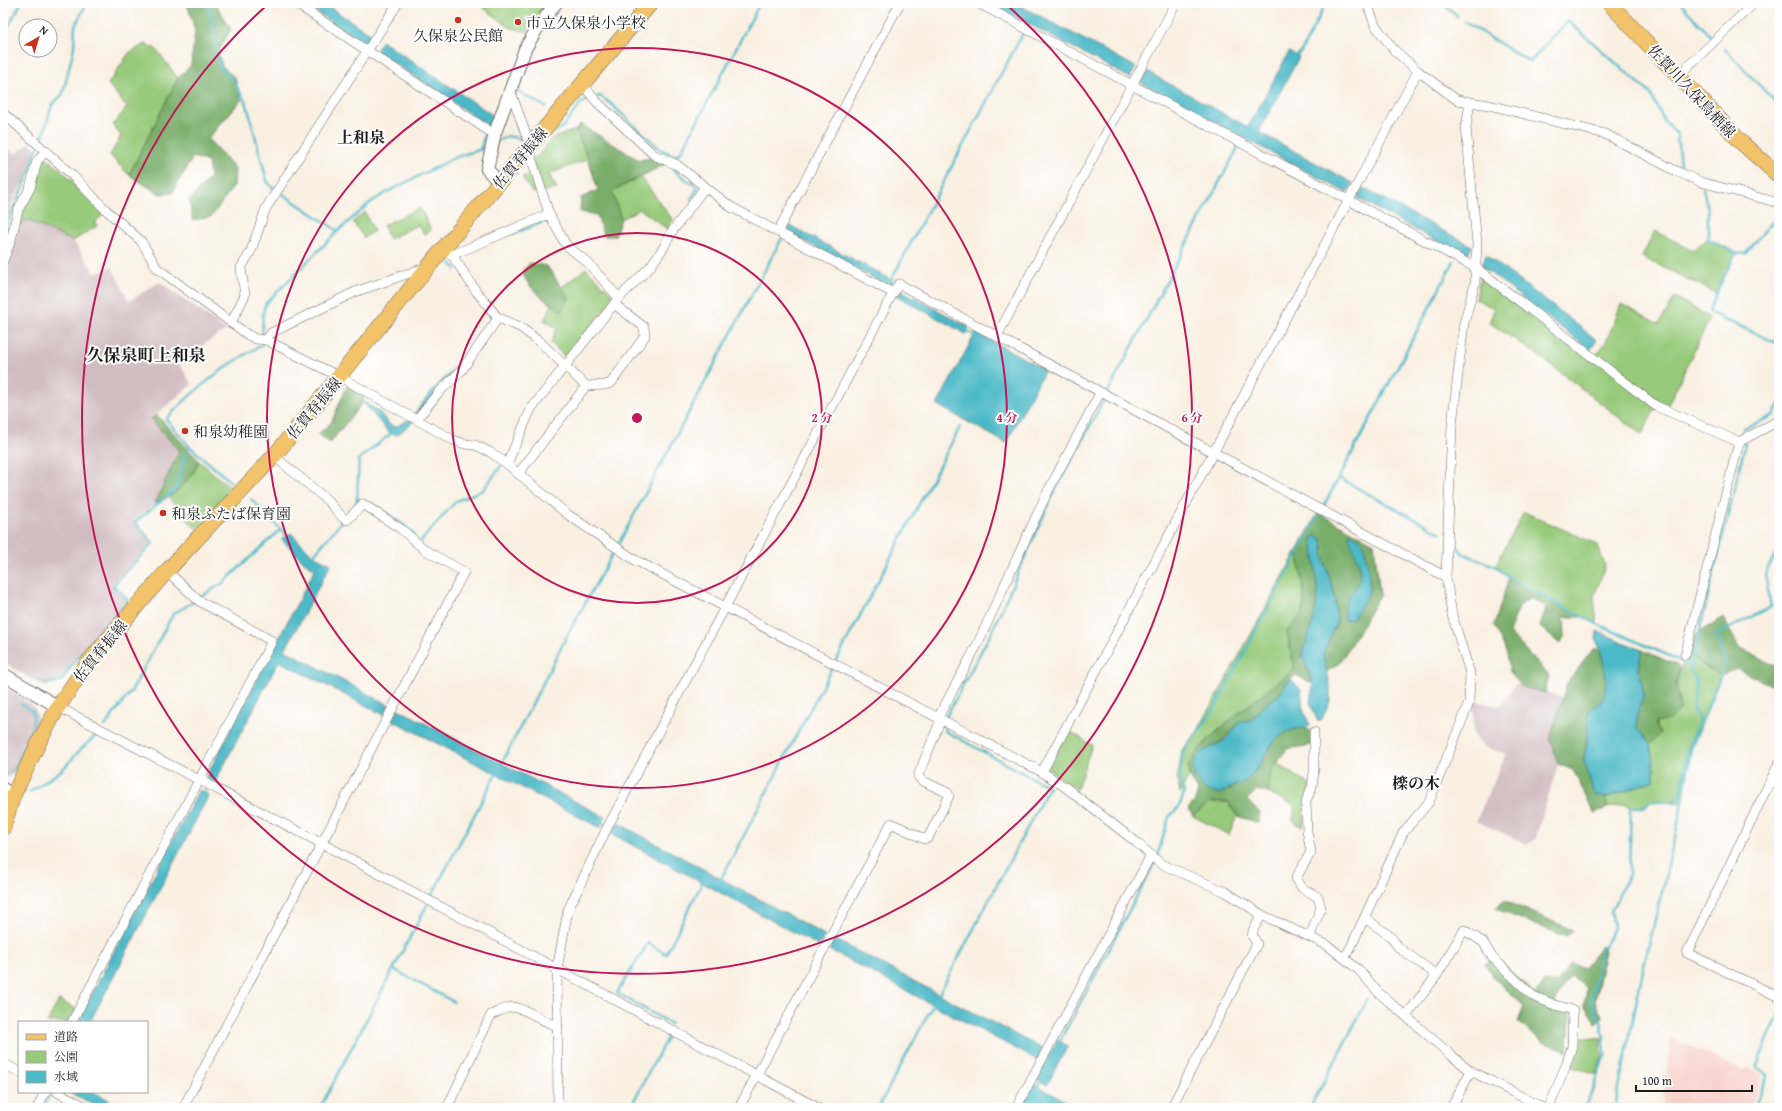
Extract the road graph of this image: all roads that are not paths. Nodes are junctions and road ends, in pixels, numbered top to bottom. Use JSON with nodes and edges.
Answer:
{"nodes":[{"id":1,"x":295,"y":3,"type":"edge"},
{"id":2,"x":398,"y":3,"type":"edge"},
{"id":3,"x":556,"y":3,"type":"edge"},
{"id":4,"x":651,"y":3,"type":"edge"},
{"id":5,"x":900,"y":3,"type":"edge"},
{"id":6,"x":978,"y":3,"type":"edge"},
{"id":7,"x":1176,"y":3,"type":"edge"},
{"id":8,"x":1367,"y":3,"type":"edge"},
{"id":9,"x":1609,"y":3,"type":"edge"},
{"id":10,"x":1754,"y":3,"type":"edge"},
{"id":11,"x":368,"y":51,"type":"junction"},
{"id":12,"x":1418,"y":71,"type":"junction"},
{"id":13,"x":1678,"y":76,"type":"junction"},
{"id":14,"x":1135,"y":78,"type":"junction"},
{"id":15,"x":585,"y":89,"type":"junction"},
{"id":16,"x":510,"y":92,"type":"junction"},
{"id":17,"x":1470,"y":102,"type":"junction"},
{"id":18,"x":3,"y":113,"type":"edge"},
{"id":19,"x":493,"y":141,"type":"junction"},
{"id":20,"x":530,"y":146,"type":"junction"},
{"id":21,"x":46,"y":151,"type":"junction"},
{"id":22,"x":1779,"y":176,"type":"edge"},
{"id":23,"x":499,"y":183,"type":"junction"},
{"id":24,"x":705,"y":187,"type":"junction"},
{"id":25,"x":1352,"y":193,"type":"junction"},
{"id":26,"x":1779,"y":203,"type":"edge"},
{"id":27,"x":550,"y":214,"type":"junction"},
{"id":28,"x":778,"y":231,"type":"junction"},
{"id":29,"x":447,"y":253,"type":"junction"},
{"id":30,"x":1477,"y":260,"type":"junction"},
{"id":31,"x":3,"y":261,"type":"edge"},
{"id":32,"x":429,"y":267,"type":"junction"},
{"id":33,"x":895,"y":290,"type":"junction"},
{"id":34,"x":617,"y":301,"type":"junction"},
{"id":35,"x":498,"y":318,"type":"junction"},
{"id":36,"x":231,"y":323,"type":"junction"},
{"id":37,"x":997,"y":336,"type":"junction"},
{"id":38,"x":266,"y":340,"type":"junction"},
{"id":39,"x":565,"y":364,"type":"junction"},
{"id":40,"x":340,"y":376,"type":"junction"},
{"id":41,"x":586,"y":386,"type":"junction"},
{"id":42,"x":1104,"y":395,"type":"junction"},
{"id":43,"x":417,"y":419,"type":"junction"},
{"id":44,"x":1779,"y":419,"type":"edge"},
{"id":45,"x":1742,"y":440,"type":"junction"},
{"id":46,"x":1213,"y":453,"type":"junction"},
{"id":47,"x":274,"y":456,"type":"junction"},
{"id":48,"x":507,"y":464,"type":"junction"},
{"id":49,"x":518,"y":474,"type":"junction"},
{"id":50,"x":167,"y":571,"type":"junction"},
{"id":51,"x":1446,"y":577,"type":"junction"},
{"id":52,"x":724,"y":606,"type":"junction"},
{"id":53,"x":1685,"y":655,"type":"dead end"},
{"id":54,"x":3,"y":674,"type":"edge"},
{"id":55,"x":58,"y":707,"type":"junction"},
{"id":56,"x":944,"y":721,"type":"junction"},
{"id":57,"x":1314,"y":732,"type":"dead end"},
{"id":58,"x":1779,"y":762,"type":"edge"},
{"id":59,"x":1042,"y":772,"type":"junction"},
{"id":60,"x":1770,"y":782,"type":"junction"},
{"id":61,"x":205,"y":783,"type":"junction"},
{"id":62,"x":1779,"y":786,"type":"edge"},
{"id":63,"x":8,"y":792,"type":"edge"},
{"id":64,"x":3,"y":828,"type":"edge"},
{"id":65,"x":321,"y":843,"type":"junction"},
{"id":66,"x":1152,"y":855,"type":"junction"},
{"id":67,"x":1262,"y":915,"type":"junction"},
{"id":68,"x":1365,"y":918,"type":"junction"},
{"id":69,"x":1310,"y":936,"type":"junction"},
{"id":70,"x":1344,"y":958,"type":"junction"},
{"id":71,"x":558,"y":969,"type":"junction"},
{"id":72,"x":1437,"y":975,"type":"junction"},
{"id":73,"x":1779,"y":997,"type":"edge"},
{"id":74,"x":1406,"y":1016,"type":"junction"},
{"id":75,"x":73,"y":1021,"type":"edge"},
{"id":76,"x":558,"y":1026,"type":"junction"},
{"id":77,"x":3,"y":1063,"type":"edge"},
{"id":78,"x":1472,"y":1070,"type":"junction"},
{"id":79,"x":18,"y":1071,"type":"edge"},
{"id":80,"x":757,"y":1075,"type":"junction"},
{"id":81,"x":45,"y":1093,"type":"edge"},
{"id":82,"x":59,"y":1093,"type":"edge"},
{"id":83,"x":37,"y":1108,"type":"edge"},
{"id":84,"x":88,"y":1108,"type":"edge"},
{"id":85,"x":183,"y":1108,"type":"edge"},
{"id":86,"x":447,"y":1108,"type":"edge"},
{"id":87,"x":558,"y":1108,"type":"edge"},
{"id":88,"x":739,"y":1108,"type":"edge"},
{"id":89,"x":818,"y":1108,"type":"edge"},
{"id":90,"x":1016,"y":1108,"type":"edge"},
{"id":91,"x":1171,"y":1108,"type":"edge"},
{"id":92,"x":1452,"y":1108,"type":"edge"},
{"id":93,"x":1544,"y":1108,"type":"edge"},
{"id":94,"x":1549,"y":1108,"type":"edge"}],
"edges":[{"from":1,"to":11,"type":"street"},
{"from":2,"to":11,"type":"street"},
{"from":3,"to":16,"type":"street"},
{"from":4,"to":15,"type":"main road","name":"佐賀脊振線"},
{"from":5,"to":28,"type":"street"},
{"from":6,"to":14,"type":"street"},
{"from":7,"to":14,"type":"street"},
{"from":8,"to":12,"type":"street"},
{"from":9,"to":13,"type":"main road","name":"佐賀川久保鳥栖線"},
{"from":10,"to":13,"type":"street"},
{"from":11,"to":19,"type":"street"},
{"from":11,"to":36,"type":"street"},
{"from":12,"to":17,"type":"street"},
{"from":12,"to":25,"type":"street"},
{"from":13,"to":22,"type":"main road","name":"佐賀川久保鳥栖線"},
{"from":14,"to":25,"type":"street"},
{"from":14,"to":37,"type":"street"},
{"from":15,"to":20,"type":"main road","name":"佐賀脊振線"},
{"from":15,"to":24,"type":"street"},
{"from":16,"to":19,"type":"street"},
{"from":16,"to":20,"type":"street"},
{"from":17,"to":26,"type":"street"},
{"from":17,"to":30,"type":"street"},
{"from":18,"to":21,"type":"street"},
{"from":19,"to":23,"type":"street"},
{"from":20,"to":23,"type":"main road","name":"佐賀脊振線"},
{"from":20,"to":27,"type":"street"},
{"from":21,"to":31,"type":"street"},
{"from":21,"to":36,"type":"street"},
{"from":23,"to":29,"type":"main road","name":"佐賀脊振線"},
{"from":24,"to":28,"type":"street"},
{"from":24,"to":34,"type":"street"},
{"from":25,"to":30,"type":"street"},
{"from":25,"to":46,"type":"street"},
{"from":27,"to":29,"type":"street"},
{"from":27,"to":34,"type":"street"},
{"from":28,"to":33,"type":"street"},
{"from":29,"to":32,"type":"main road","name":"佐賀脊振線"},
{"from":29,"to":35,"type":"street"},
{"from":30,"to":45,"type":"street"},
{"from":30,"to":51,"type":"street"},
{"from":32,"to":38,"type":"street"},
{"from":32,"to":40,"type":"main road","name":"佐賀脊振線"},
{"from":33,"to":37,"type":"street"},
{"from":33,"to":52,"type":"street"},
{"from":34,"to":39,"type":"street"},
{"from":34,"to":41,"type":"street"},
{"from":35,"to":39,"type":"street"},
{"from":35,"to":43,"type":"street"},
{"from":36,"to":38,"type":"street"},
{"from":37,"to":42,"type":"street"},
{"from":38,"to":40,"type":"street"},
{"from":39,"to":41,"type":"street"},
{"from":39,"to":48,"type":"street"},
{"from":40,"to":43,"type":"street"},
{"from":40,"to":47,"type":"main road","name":"佐賀脊振線"},
{"from":41,"to":49,"type":"street"},
{"from":42,"to":46,"type":"street"},
{"from":42,"to":56,"type":"street"},
{"from":43,"to":48,"type":"street"},
{"from":44,"to":45,"type":"street"},
{"from":45,"to":53,"type":"street"},
{"from":46,"to":51,"type":"street"},
{"from":46,"to":59,"type":"street"},
{"from":47,"to":50,"type":"main road","name":"佐賀脊振線"},
{"from":47,"to":65,"type":"street"},
{"from":48,"to":49,"type":"street"},
{"from":49,"to":52,"type":"street"},
{"from":50,"to":55,"type":"main road","name":"佐賀脊振線"},
{"from":50,"to":61,"type":"street"},
{"from":51,"to":68,"type":"street"},
{"from":52,"to":56,"type":"street"},
{"from":52,"to":71,"type":"street"},
{"from":54,"to":55,"type":"street"},
{"from":55,"to":61,"type":"street"},
{"from":55,"to":63,"type":"main road","name":"佐賀脊振線"},
{"from":56,"to":59,"type":"street"},
{"from":56,"to":80,"type":"street"},
{"from":57,"to":69,"type":"street"},
{"from":58,"to":60,"type":"street"},
{"from":59,"to":66,"type":"street"},
{"from":60,"to":62,"type":"street"},
{"from":60,"to":73,"type":"street"},
{"from":61,"to":65,"type":"street"},
{"from":61,"to":75,"type":"street"},
{"from":63,"to":64,"type":"main road","name":"佐賀脊振線"},
{"from":65,"to":71,"type":"street"},
{"from":65,"to":85,"type":"street"},
{"from":66,"to":67,"type":"street"},
{"from":66,"to":90,"type":"street"},
{"from":67,"to":69,"type":"street"},
{"from":67,"to":91,"type":"street"},
{"from":68,"to":70,"type":"street"},
{"from":68,"to":72,"type":"street"},
{"from":69,"to":70,"type":"street"},
{"from":70,"to":74,"type":"street"},
{"from":71,"to":76,"type":"street"},
{"from":71,"to":80,"type":"street"},
{"from":72,"to":74,"type":"street"},
{"from":72,"to":94,"type":"street"},
{"from":74,"to":78,"type":"street"},
{"from":76,"to":86,"type":"street"},
{"from":76,"to":87,"type":"street"},
{"from":77,"to":79,"type":"street"},
{"from":78,"to":92,"type":"street"},
{"from":78,"to":93,"type":"street"},
{"from":80,"to":88,"type":"street"},
{"from":80,"to":89,"type":"street"},
{"from":81,"to":83,"type":"street"},
{"from":82,"to":84,"type":"street"}]}
